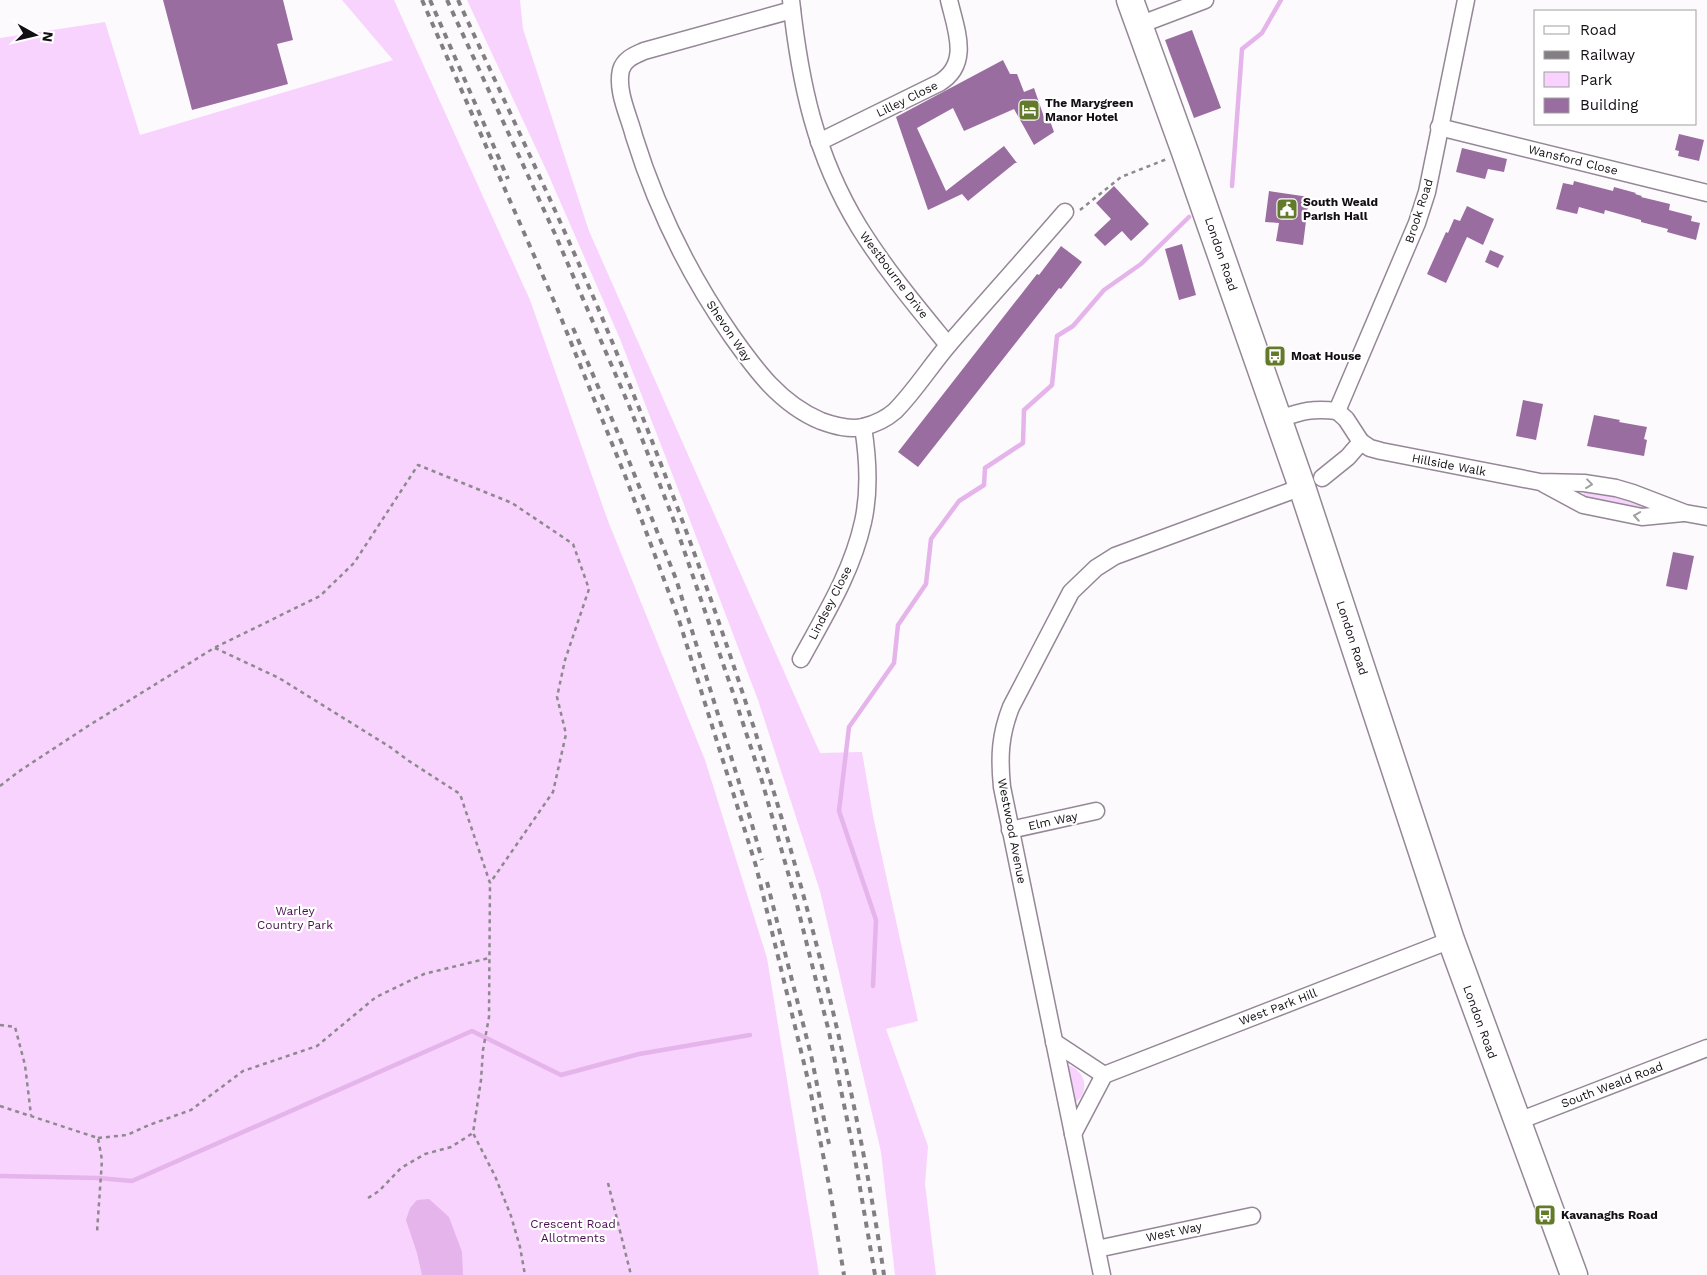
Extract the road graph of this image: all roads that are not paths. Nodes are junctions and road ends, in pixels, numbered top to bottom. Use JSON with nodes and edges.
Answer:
{"nodes":[{"id":1,"x":949,"y":0,"type":"edge"},
{"id":2,"x":1130,"y":0,"type":"edge"},
{"id":3,"x":1205,"y":0,"type":"edge"},
{"id":4,"x":1466,"y":0,"type":"edge"},
{"id":5,"x":792,"y":5,"type":"edge"},
{"id":6,"x":1139,"y":25,"type":"junction"},
{"id":7,"x":1440,"y":127,"type":"junction"},
{"id":8,"x":819,"y":142,"type":"junction"},
{"id":9,"x":1707,"y":193,"type":"edge"},
{"id":10,"x":1065,"y":212,"type":"road end"},
{"id":11,"x":948,"y":345,"type":"junction"},
{"id":12,"x":1337,"y":411,"type":"junction"},
{"id":13,"x":1279,"y":419,"type":"junction"},
{"id":14,"x":863,"y":427,"type":"junction"},
{"id":15,"x":1361,"y":442,"type":"junction"},
{"id":16,"x":1312,"y":482,"type":"junction"},
{"id":17,"x":1540,"y":482,"type":"junction"},
{"id":18,"x":1685,"y":513,"type":"junction"},
{"id":19,"x":1707,"y":517,"type":"edge"},
{"id":20,"x":801,"y":659,"type":"dead end"},
{"id":21,"x":1096,"y":812,"type":"dead end"},
{"id":22,"x":1010,"y":830,"type":"junction"},
{"id":23,"x":1451,"y":940,"type":"junction"},
{"id":24,"x":1054,"y":1042,"type":"junction"},
{"id":25,"x":1707,"y":1048,"type":"edge"},
{"id":26,"x":1104,"y":1075,"type":"junction"},
{"id":27,"x":1516,"y":1122,"type":"junction"},
{"id":28,"x":1073,"y":1134,"type":"junction"},
{"id":29,"x":1252,"y":1216,"type":"dead end"},
{"id":30,"x":1097,"y":1249,"type":"junction"},
{"id":31,"x":1102,"y":1275,"type":"edge"},
{"id":32,"x":1574,"y":1275,"type":"edge"}],
"edges":[{"from":1,"to":8,"type":"street","name":"Lilley Close"},
{"from":2,"to":6,"type":"main road","name":"London Road"},
{"from":3,"to":6,"type":"street"},
{"from":4,"to":7,"type":"street","name":"Brook Road"},
{"from":5,"to":8,"type":"street","name":"Westbourne Drive"},
{"from":5,"to":14,"type":"street","name":"Shevon Way"},
{"from":6,"to":13,"type":"main road","name":"London Road"},
{"from":7,"to":9,"type":"street","name":"Wansford Close"},
{"from":7,"to":12,"type":"street","name":"Brook Road"},
{"from":8,"to":11,"type":"street","name":"Westbourne Drive"},
{"from":10,"to":11,"type":"street","name":"Shevon Way"},
{"from":11,"to":14,"type":"street","name":"Shevon Way"},
{"from":12,"to":13,"type":"street"},
{"from":12,"to":15,"type":"street"},
{"from":13,"to":16,"type":"main road","name":"London Road"},
{"from":14,"to":20,"type":"street","name":"Lindsey Close"},
{"from":15,"to":16,"type":"street"},
{"from":15,"to":17,"type":"street","name":"Hillside Walk"},
{"from":16,"to":22,"type":"street","name":"Westwood Avenue"},
{"from":16,"to":23,"type":"main road","name":"London Road"},
{"from":17,"to":18,"type":"street","name":"Hillside Walk","one_way":true},
{"from":18,"to":17,"type":"street","name":"Hillside Walk","one_way":true},
{"from":18,"to":19,"type":"street","name":"Hillside Walk"},
{"from":21,"to":22,"type":"street","name":"Elm Way"},
{"from":22,"to":24,"type":"street","name":"Westwood Avenue"},
{"from":23,"to":26,"type":"street","name":"West Park Hill"},
{"from":23,"to":27,"type":"main road","name":"London Road"},
{"from":24,"to":26,"type":"street"},
{"from":24,"to":28,"type":"street","name":"Westwood Avenue"},
{"from":25,"to":27,"type":"street","name":"South Weald Road"},
{"from":26,"to":28,"type":"street"},
{"from":27,"to":32,"type":"main road","name":"London Road"},
{"from":28,"to":30,"type":"street","name":"Westwood Avenue"},
{"from":29,"to":30,"type":"street","name":"West Way"},
{"from":30,"to":31,"type":"street","name":"Westwood Avenue"}]}
